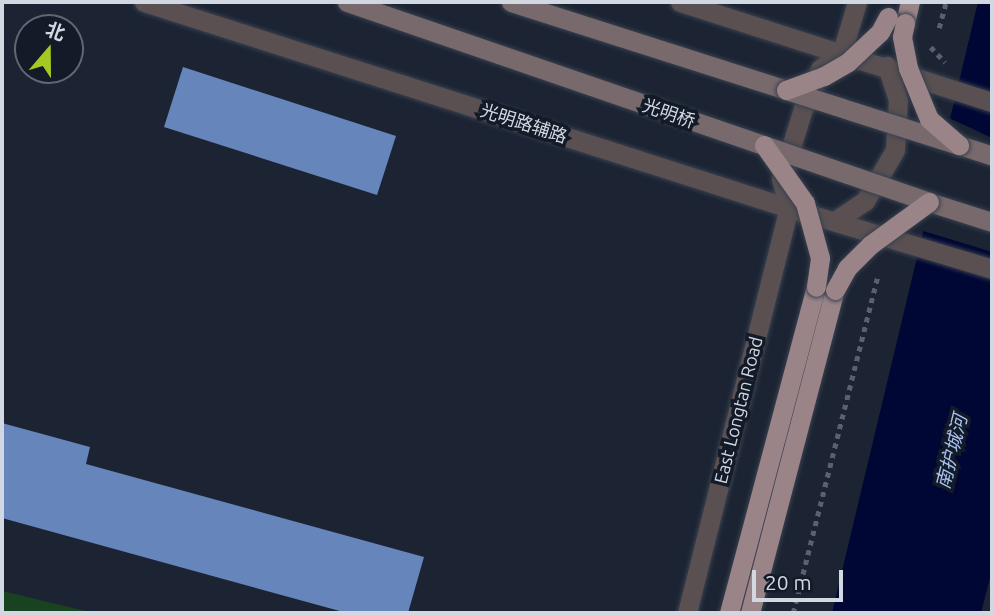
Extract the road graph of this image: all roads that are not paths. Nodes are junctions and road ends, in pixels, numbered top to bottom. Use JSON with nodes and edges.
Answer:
{"nodes":[{"id":1,"x":144,"y":2,"type":"edge"},
{"id":2,"x":347,"y":2,"type":"edge"},
{"id":3,"x":511,"y":2,"type":"edge"},
{"id":4,"x":680,"y":2,"type":"edge"},
{"id":5,"x":858,"y":2,"type":"edge"},
{"id":6,"x":910,"y":2,"type":"edge"},
{"id":7,"x":895,"y":14,"type":"edge"},
{"id":8,"x":842,"y":52,"type":"junction"},
{"id":9,"x":887,"y":65,"type":"junction"},
{"id":10,"x":786,"y":90,"type":"junction"},
{"id":11,"x":992,"y":102,"type":"edge"},
{"id":12,"x":764,"y":145,"type":"junction"},
{"id":13,"x":959,"y":145,"type":"junction"},
{"id":14,"x":992,"y":156,"type":"edge"},
{"id":15,"x":929,"y":202,"type":"junction"},
{"id":16,"x":789,"y":208,"type":"junction"},
{"id":17,"x":835,"y":221,"type":"junction"},
{"id":18,"x":992,"y":222,"type":"edge"},
{"id":19,"x":992,"y":269,"type":"edge"},
{"id":20,"x":826,"y":288,"type":"junction"},
{"id":21,"x":687,"y":613,"type":"edge"},
{"id":22,"x":729,"y":613,"type":"edge"},
{"id":23,"x":750,"y":613,"type":"edge"}],
"edges":[{"from":1,"to":16,"type":"street","name":"光明路辅路"},
{"from":2,"to":12,"type":"main road","name":"光明桥","bridge":true},
{"from":3,"to":10,"type":"main road"},
{"from":4,"to":8,"type":"street"},
{"from":5,"to":8,"type":"street"},
{"from":6,"to":7,"type":"highway"},
{"from":7,"to":10,"type":"highway","bridge":true},
{"from":7,"to":13,"type":"highway","bridge":true},
{"from":8,"to":9,"type":"street"},
{"from":8,"to":16,"type":"street"},
{"from":9,"to":11,"type":"street"},
{"from":9,"to":17,"type":"street"},
{"from":10,"to":13,"type":"main road","bridge":true},
{"from":12,"to":15,"type":"main road","name":"光明桥","bridge":true},
{"from":12,"to":20,"type":"highway","bridge":true},
{"from":13,"to":14,"type":"main road"},
{"from":15,"to":18,"type":"main road","name":"光明桥"},
{"from":15,"to":20,"type":"highway","bridge":true},
{"from":16,"to":17,"type":"street","name":"光明路辅路"},
{"from":16,"to":21,"type":"street","name":"East Longtan Road"},
{"from":17,"to":19,"type":"street","name":"光明路辅路"},
{"from":20,"to":22,"type":"highway"},
{"from":20,"to":23,"type":"highway"}]}
